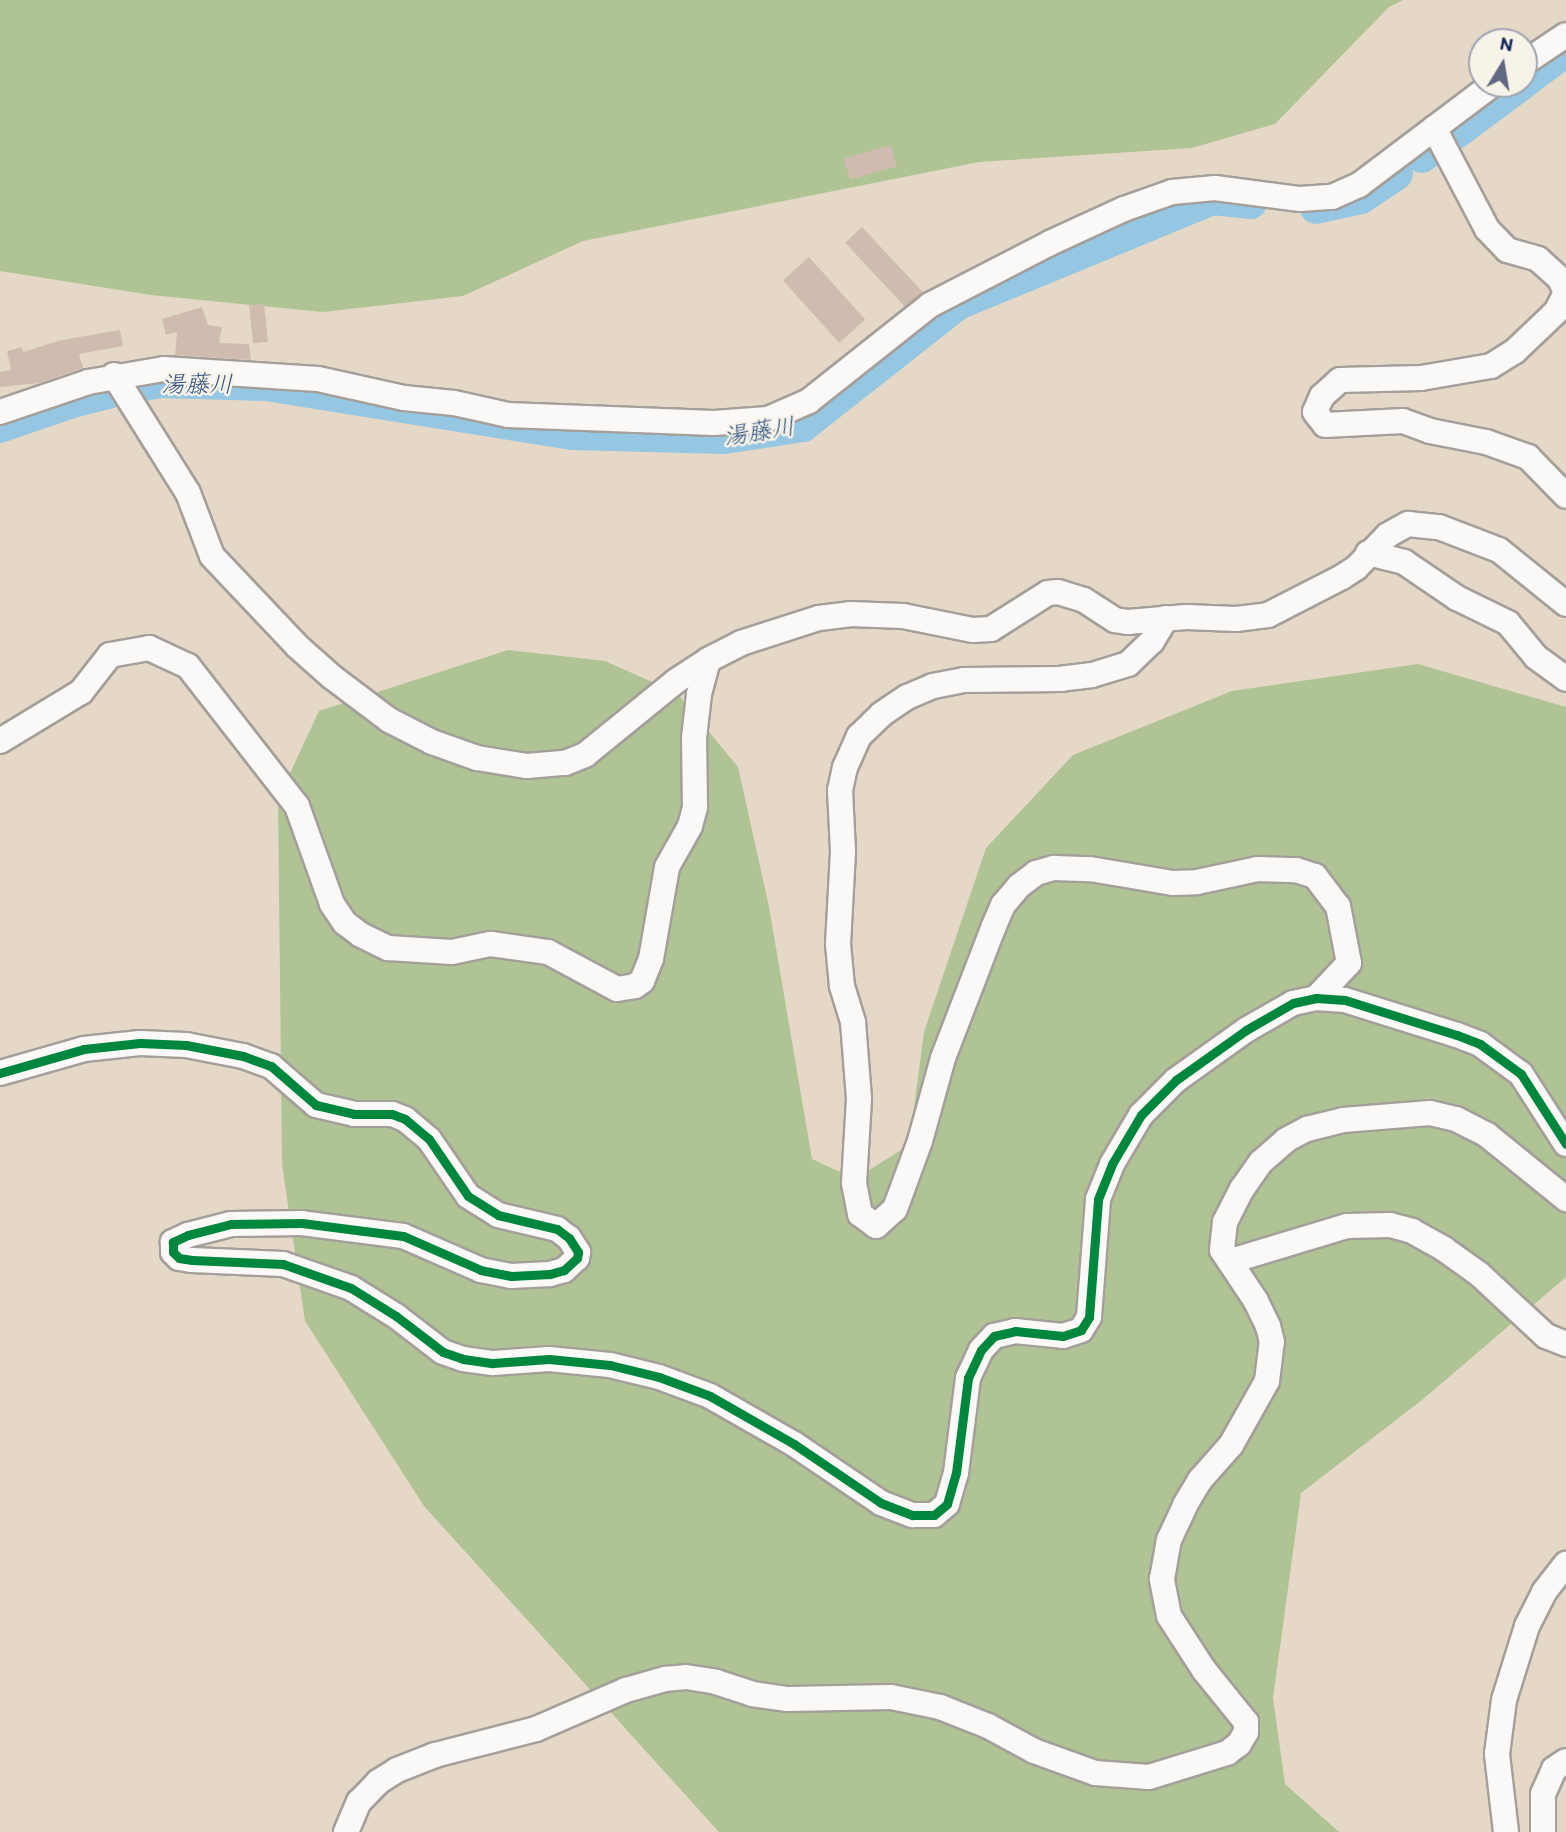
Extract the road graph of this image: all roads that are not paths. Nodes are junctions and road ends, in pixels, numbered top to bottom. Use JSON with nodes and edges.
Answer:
{"nodes":[{"id":1,"x":1566,"y":35,"type":"edge"},
{"id":2,"x":1538,"y":54,"type":"edge"},
{"id":3,"x":1474,"y":98,"type":"edge"},
{"id":4,"x":1434,"y":128,"type":"junction"},
{"id":5,"x":114,"y":375,"type":"junction"},
{"id":6,"x":0,"y":412,"type":"edge"},
{"id":7,"x":1566,"y":496,"type":"edge"},
{"id":8,"x":1368,"y":553,"type":"junction"},
{"id":9,"x":1566,"y":604,"type":"edge"},
{"id":10,"x":1166,"y":618,"type":"junction"},
{"id":11,"x":708,"y":660,"type":"junction"},
{"id":12,"x":1566,"y":679,"type":"edge"},
{"id":13,"x":0,"y":741,"type":"edge"},
{"id":14,"x":1316,"y":998,"type":"junction"},
{"id":15,"x":0,"y":1073,"type":"edge"},
{"id":16,"x":1566,"y":1144,"type":"edge"},
{"id":17,"x":1566,"y":1199,"type":"edge"},
{"id":18,"x":1231,"y":1261,"type":"junction"},
{"id":19,"x":1566,"y":1345,"type":"edge"},
{"id":20,"x":1566,"y":1564,"type":"edge"},
{"id":21,"x":1566,"y":1761,"type":"edge"},
{"id":22,"x":346,"y":1832,"type":"edge"},
{"id":23,"x":1506,"y":1832,"type":"edge"},
{"id":24,"x":1542,"y":1832,"type":"edge"}],
"edges":[{"from":1,"to":2,"type":"street"},
{"from":3,"to":4,"type":"street"},
{"from":4,"to":5,"type":"street"},
{"from":4,"to":7,"type":"street"},
{"from":5,"to":6,"type":"street"},
{"from":5,"to":11,"type":"street"},
{"from":8,"to":9,"type":"street"},
{"from":8,"to":10,"type":"street"},
{"from":8,"to":12,"type":"street"},
{"from":10,"to":11,"type":"street"},
{"from":10,"to":14,"type":"street"},
{"from":11,"to":13,"type":"street"},
{"from":14,"to":15,"type":"street"},
{"from":14,"to":16,"type":"street"},
{"from":17,"to":18,"type":"street"},
{"from":18,"to":19,"type":"street"},
{"from":18,"to":22,"type":"street"},
{"from":20,"to":23,"type":"street"},
{"from":21,"to":24,"type":"street"}]}
